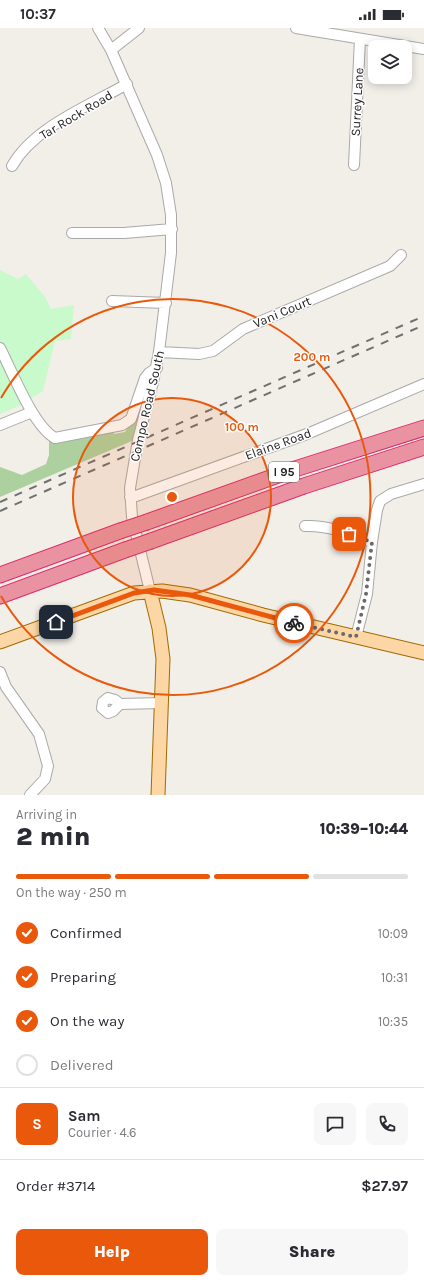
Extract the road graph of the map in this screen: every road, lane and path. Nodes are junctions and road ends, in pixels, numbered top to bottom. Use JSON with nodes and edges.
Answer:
{"nodes":[{"id":1,"x":98,"y":28,"type":"edge"},
{"id":2,"x":139,"y":28,"type":"edge"},
{"id":3,"x":296,"y":28,"type":"edge"},
{"id":4,"x":360,"y":39,"type":"junction"},
{"id":5,"x":424,"y":49,"type":"edge"},
{"id":6,"x":111,"y":50,"type":"junction"},
{"id":7,"x":127,"y":84,"type":"junction"},
{"id":8,"x":354,"y":165,"type":"dead end"},
{"id":9,"x":12,"y":166,"type":"dead end"},
{"id":10,"x":172,"y":229,"type":"junction"},
{"id":11,"x":72,"y":233,"type":"dead end"},
{"id":12,"x":401,"y":255,"type":"dead end"},
{"id":13,"x":112,"y":301,"type":"dead end"},
{"id":14,"x":166,"y":303,"type":"junction"},
{"id":15,"x":0,"y":348,"type":"edge"},
{"id":16,"x":159,"y":352,"type":"junction"},
{"id":17,"x":157,"y":368,"type":"junction"},
{"id":18,"x":424,"y":384,"type":"edge"},
{"id":19,"x":32,"y":412,"type":"junction"},
{"id":20,"x":0,"y":425,"type":"edge"},
{"id":21,"x":424,"y":428,"type":"edge"},
{"id":22,"x":424,"y":447,"type":"edge"},
{"id":23,"x":424,"y":484,"type":"edge"},
{"id":24,"x":130,"y":497,"type":"junction"},
{"id":25,"x":305,"y":526,"type":"dead end"},
{"id":26,"x":372,"y":542,"type":"junction"},
{"id":27,"x":0,"y":575,"type":"edge"},
{"id":28,"x":150,"y":591,"type":"junction"},
{"id":29,"x":0,"y":596,"type":"edge"},
{"id":30,"x":356,"y":637,"type":"junction"},
{"id":31,"x":0,"y":642,"type":"edge"},
{"id":32,"x":424,"y":653,"type":"edge"},
{"id":33,"x":0,"y":672,"type":"edge"},
{"id":34,"x":162,"y":703,"type":"junction"},
{"id":35,"x":120,"y":704,"type":"dead end"},
{"id":36,"x":30,"y":795,"type":"edge"},
{"id":37,"x":158,"y":795,"type":"edge"}],
"edges":[{"from":1,"to":6,"type":"street","name":"Compo Road South"},
{"from":2,"to":6,"type":"street"},
{"from":3,"to":4,"type":"street"},
{"from":4,"to":5,"type":"street"},
{"from":4,"to":8,"type":"street","name":"Surrey Lane"},
{"from":6,"to":7,"type":"street","name":"Compo Road South"},
{"from":7,"to":9,"type":"street","name":"Tar Rock Road"},
{"from":7,"to":10,"type":"street","name":"Compo Road South"},
{"from":10,"to":11,"type":"street"},
{"from":10,"to":14,"type":"street","name":"Compo Road South"},
{"from":12,"to":16,"type":"street","name":"Vani Court"},
{"from":13,"to":14,"type":"street"},
{"from":14,"to":16,"type":"street","name":"Compo Road South"},
{"from":15,"to":19,"type":"street"},
{"from":16,"to":17,"type":"street","name":"Compo Road South"},
{"from":17,"to":19,"type":"street"},
{"from":17,"to":24,"type":"street","name":"Compo Road South"},
{"from":18,"to":24,"type":"street","name":"Elaine Road"},
{"from":19,"to":20,"type":"street"},
{"from":21,"to":27,"type":"highway","number":"I 95","bridge":true},
{"from":22,"to":29,"type":"highway","number":"I 95","bridge":true},
{"from":23,"to":26,"type":"street"},
{"from":24,"to":28,"type":"street","name":"Compo Road South"},
{"from":25,"to":26,"type":"street"},
{"from":26,"to":30,"type":"street"},
{"from":28,"to":30,"type":"main road"},
{"from":28,"to":31,"type":"main road"},
{"from":28,"to":34,"type":"main road","name":"Compo Road South"},
{"from":30,"to":32,"type":"main road"},
{"from":33,"to":36,"type":"street"},
{"from":34,"to":35,"type":"street"},
{"from":34,"to":37,"type":"main road","name":"Compo Road South"}]}
